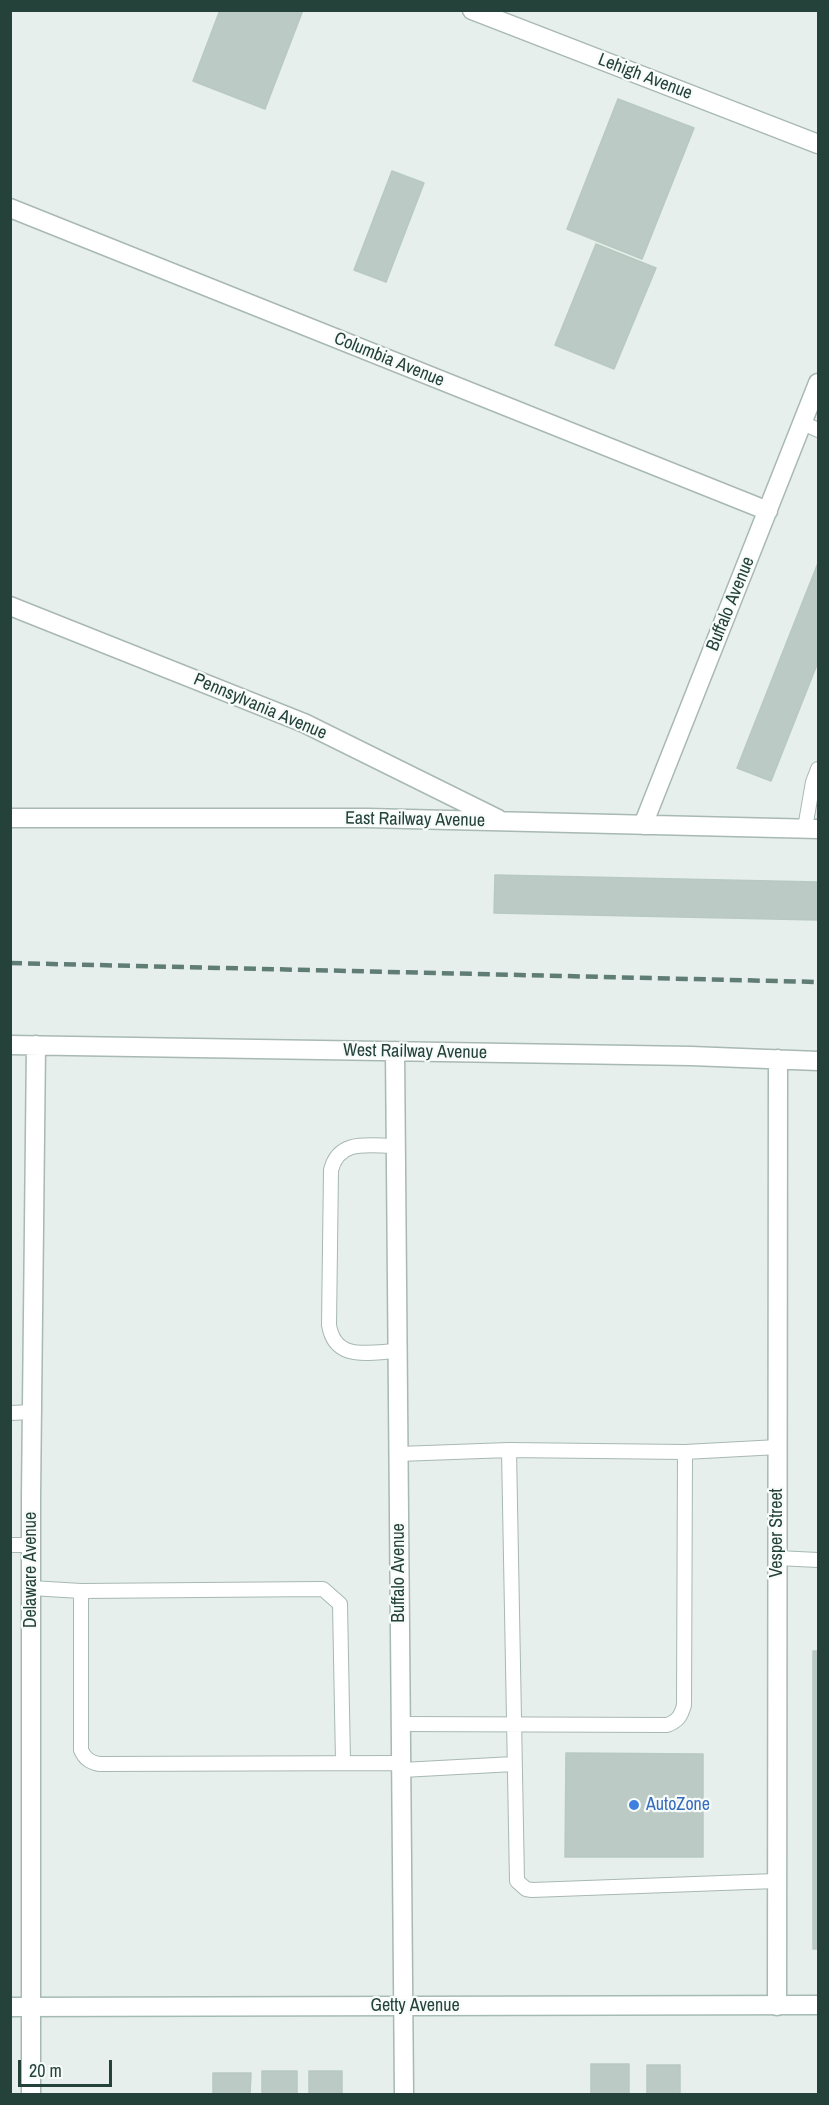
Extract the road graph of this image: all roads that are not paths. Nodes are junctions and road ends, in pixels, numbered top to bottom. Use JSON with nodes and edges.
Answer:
{"nodes":[{"id":1,"x":472,"y":10,"type":"edge"},
{"id":2,"x":819,"y":144,"type":"edge"},
{"id":3,"x":10,"y":208,"type":"edge"},
{"id":4,"x":819,"y":384,"type":"edge"},
{"id":5,"x":811,"y":427,"type":"edge"},
{"id":6,"x":768,"y":511,"type":"junction"},
{"id":7,"x":10,"y":606,"type":"edge"},
{"id":8,"x":819,"y":769,"type":"edge"},
{"id":9,"x":10,"y":818,"type":"edge"},
{"id":10,"x":503,"y":821,"type":"junction"},
{"id":11,"x":643,"y":825,"type":"junction"},
{"id":12,"x":812,"y":829,"type":"edge"},
{"id":13,"x":10,"y":1045,"type":"edge"},
{"id":14,"x":36,"y":1045,"type":"junction"},
{"id":15,"x":395,"y":1051,"type":"junction"},
{"id":16,"x":778,"y":1059,"type":"junction"},
{"id":17,"x":819,"y":1061,"type":"edge"},
{"id":18,"x":395,"y":1146,"type":"junction"},
{"id":19,"x":398,"y":1351,"type":"junction"},
{"id":20,"x":32,"y":1412,"type":"junction"},
{"id":21,"x":10,"y":1413,"type":"edge"},
{"id":22,"x":778,"y":1447,"type":"junction"},
{"id":23,"x":509,"y":1450,"type":"junction"},
{"id":24,"x":685,"y":1452,"type":"junction"},
{"id":25,"x":398,"y":1454,"type":"junction"},
{"id":26,"x":10,"y":1545,"type":"edge"},
{"id":27,"x":31,"y":1545,"type":"junction"},
{"id":28,"x":777,"y":1558,"type":"junction"},
{"id":29,"x":819,"y":1560,"type":"edge"},
{"id":30,"x":31,"y":1588,"type":"junction"},
{"id":31,"x":81,"y":1591,"type":"junction"},
{"id":32,"x":400,"y":1724,"type":"junction"},
{"id":33,"x":513,"y":1724,"type":"junction"},
{"id":34,"x":343,"y":1762,"type":"junction"},
{"id":35,"x":514,"y":1764,"type":"junction"},
{"id":36,"x":401,"y":1766,"type":"junction"},
{"id":37,"x":776,"y":1881,"type":"junction"},
{"id":38,"x":403,"y":2006,"type":"junction"},
{"id":39,"x":777,"y":2006,"type":"junction"},
{"id":40,"x":819,"y":2006,"type":"edge"},
{"id":41,"x":10,"y":2007,"type":"edge"},
{"id":42,"x":31,"y":2007,"type":"junction"},
{"id":43,"x":31,"y":2094,"type":"edge"},
{"id":44,"x":404,"y":2094,"type":"edge"}],
"edges":[{"from":1,"to":2,"type":"street","name":"Lehigh Avenue"},
{"from":3,"to":6,"type":"street","name":"Columbia Avenue"},
{"from":4,"to":5,"type":"street","name":"Buffalo Avenue"},
{"from":5,"to":6,"type":"street","name":"Buffalo Avenue"},
{"from":6,"to":11,"type":"street","name":"Buffalo Avenue"},
{"from":7,"to":10,"type":"street","name":"Pennsylvania Avenue"},
{"from":8,"to":12,"type":"lane"},
{"from":9,"to":10,"type":"street","name":"East Railway Avenue"},
{"from":10,"to":11,"type":"street","name":"East Railway Avenue"},
{"from":11,"to":12,"type":"street","name":"East Railway Avenue"},
{"from":13,"to":14,"type":"street","name":"West Railway Avenue"},
{"from":14,"to":15,"type":"street","name":"West Railway Avenue"},
{"from":14,"to":20,"type":"street","name":"Delaware Avenue"},
{"from":15,"to":16,"type":"street","name":"West Railway Avenue"},
{"from":15,"to":18,"type":"street","name":"Buffalo Avenue"},
{"from":16,"to":17,"type":"street","name":"West Railway Avenue"},
{"from":16,"to":22,"type":"street","name":"Vesper Street"},
{"from":18,"to":19,"type":"street","name":"Buffalo Avenue"},
{"from":18,"to":19,"type":"lane"},
{"from":19,"to":25,"type":"street","name":"Buffalo Avenue"},
{"from":20,"to":21,"type":"lane"},
{"from":20,"to":27,"type":"street","name":"Delaware Avenue"},
{"from":22,"to":24,"type":"lane"},
{"from":22,"to":28,"type":"street","name":"Vesper Street"},
{"from":23,"to":24,"type":"lane"},
{"from":23,"to":25,"type":"lane"},
{"from":23,"to":33,"type":"lane"},
{"from":24,"to":33,"type":"lane"},
{"from":25,"to":32,"type":"street","name":"Buffalo Avenue"},
{"from":26,"to":27,"type":"lane"},
{"from":27,"to":30,"type":"street","name":"Delaware Avenue"},
{"from":28,"to":29,"type":"lane"},
{"from":28,"to":37,"type":"street","name":"Vesper Street"},
{"from":30,"to":31,"type":"lane"},
{"from":30,"to":42,"type":"street","name":"Delaware Avenue"},
{"from":31,"to":34,"type":"lane"},
{"from":31,"to":34,"type":"lane"},
{"from":32,"to":33,"type":"lane"},
{"from":32,"to":36,"type":"street","name":"Buffalo Avenue"},
{"from":33,"to":35,"type":"lane"},
{"from":34,"to":36,"type":"lane"},
{"from":35,"to":36,"type":"lane"},
{"from":35,"to":37,"type":"lane"},
{"from":36,"to":38,"type":"street","name":"Buffalo Avenue"},
{"from":37,"to":39,"type":"street","name":"Vesper Street"},
{"from":38,"to":39,"type":"street","name":"Getty Avenue"},
{"from":38,"to":42,"type":"street","name":"Getty Avenue"},
{"from":38,"to":44,"type":"street","name":"Buffalo Avenue"},
{"from":39,"to":40,"type":"street","name":"Getty Avenue"},
{"from":41,"to":42,"type":"street","name":"Getty Avenue"},
{"from":42,"to":43,"type":"street","name":"Delaware Avenue"}]}
